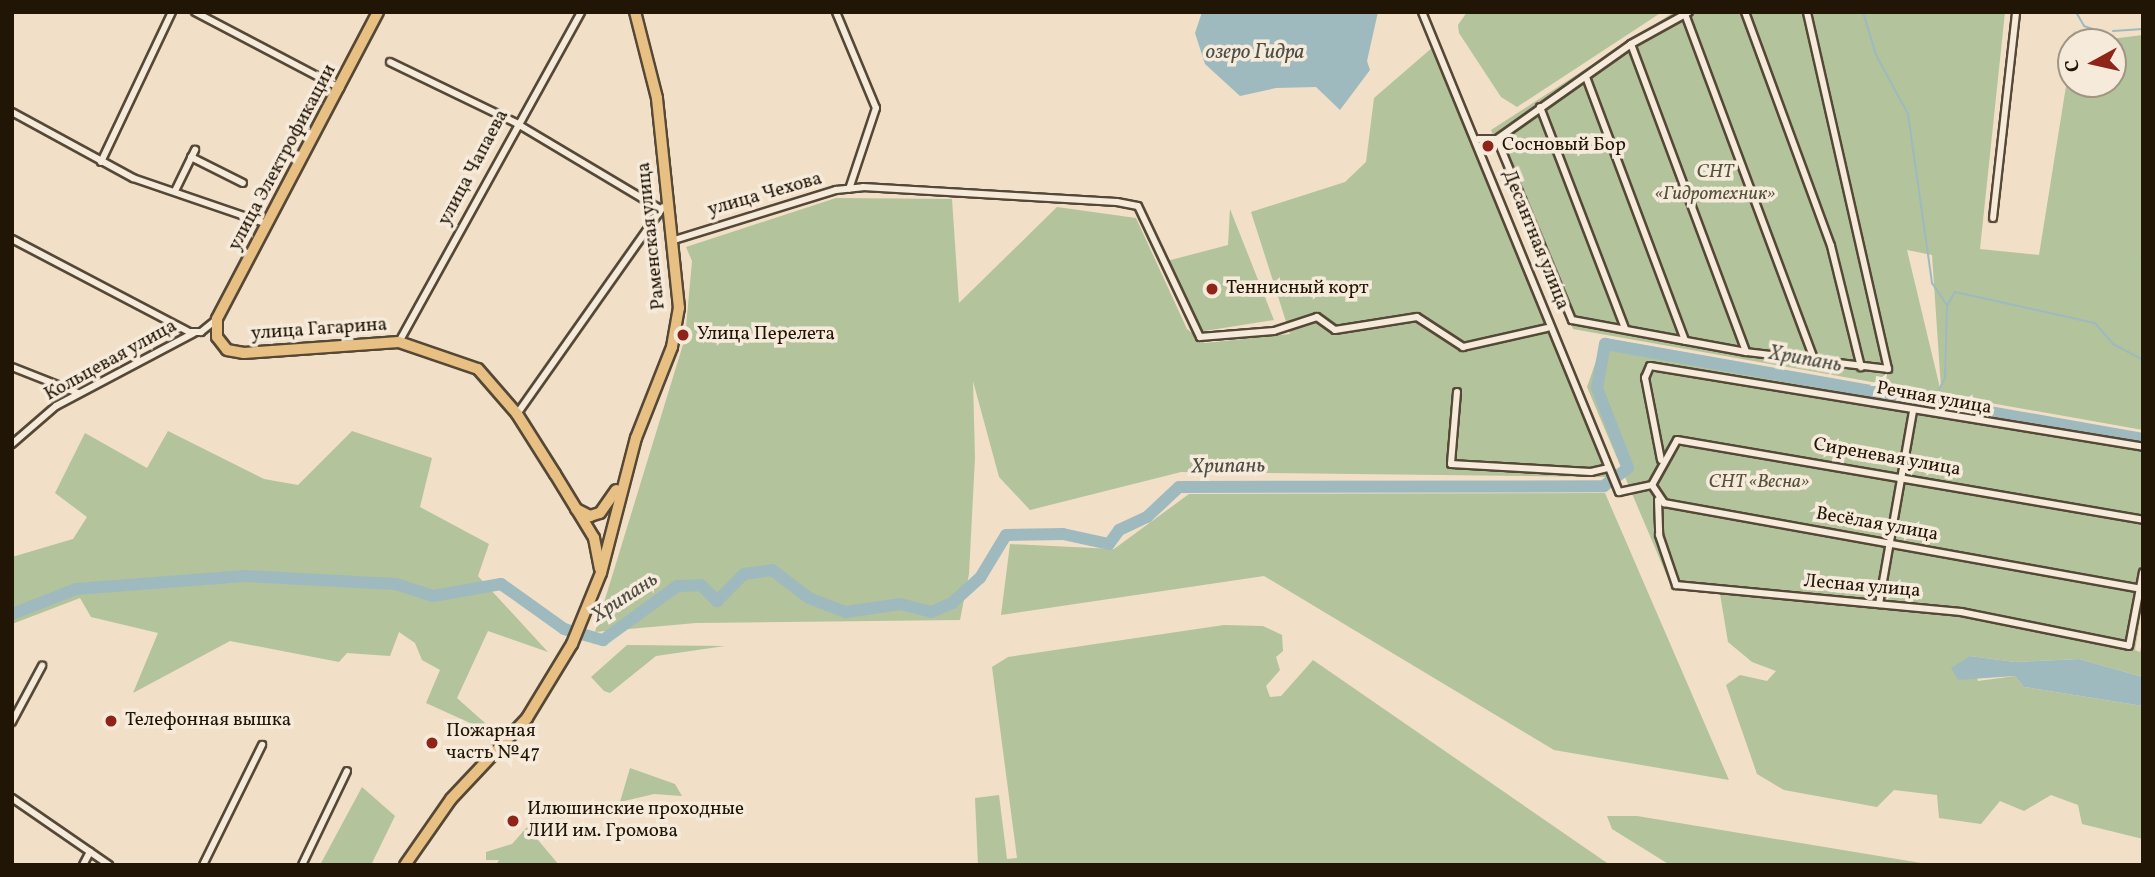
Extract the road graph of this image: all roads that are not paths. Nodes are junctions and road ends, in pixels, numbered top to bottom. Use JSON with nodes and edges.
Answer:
{"nodes":[{"id":1,"x":172,"y":12,"type":"edge"},
{"id":2,"x":195,"y":12,"type":"edge"},
{"id":3,"x":378,"y":12,"type":"edge"},
{"id":4,"x":581,"y":12,"type":"edge"},
{"id":5,"x":635,"y":12,"type":"edge"},
{"id":6,"x":836,"y":12,"type":"edge"},
{"id":7,"x":1422,"y":12,"type":"edge"},
{"id":8,"x":1745,"y":12,"type":"edge"},
{"id":9,"x":1807,"y":12,"type":"edge"},
{"id":10,"x":2016,"y":12,"type":"edge"},
{"id":11,"x":1687,"y":13,"type":"edge"},
{"id":12,"x":1631,"y":44,"type":"junction"},
{"id":13,"x":390,"y":62,"type":"dead end"},
{"id":14,"x":1586,"y":77,"type":"junction"},
{"id":15,"x":340,"y":88,"type":"junction"},
{"id":16,"x":1540,"y":107,"type":"junction"},
{"id":17,"x":12,"y":112,"type":"edge"},
{"id":18,"x":516,"y":123,"type":"junction"},
{"id":19,"x":1478,"y":139,"type":"junction"},
{"id":20,"x":1497,"y":139,"type":"junction"},
{"id":21,"x":195,"y":150,"type":"dead end"},
{"id":22,"x":191,"y":157,"type":"junction"},
{"id":23,"x":100,"y":162,"type":"junction"},
{"id":24,"x":243,"y":183,"type":"dead end"},
{"id":25,"x":849,"y":189,"type":"junction"},
{"id":26,"x":176,"y":191,"type":"junction"},
{"id":27,"x":663,"y":207,"type":"junction"},
{"id":28,"x":1993,"y":218,"type":"dead end"},
{"id":29,"x":269,"y":225,"type":"junction"},
{"id":30,"x":12,"y":239,"type":"edge"},
{"id":31,"x":671,"y":241,"type":"junction"},
{"id":32,"x":217,"y":319,"type":"junction"},
{"id":33,"x":1550,"y":327,"type":"junction"},
{"id":34,"x":1625,"y":329,"type":"junction"},
{"id":35,"x":194,"y":333,"type":"junction"},
{"id":36,"x":1685,"y":341,"type":"junction"},
{"id":37,"x":399,"y":342,"type":"junction"},
{"id":38,"x":1746,"y":352,"type":"junction"},
{"id":39,"x":1815,"y":362,"type":"junction"},
{"id":40,"x":12,"y":367,"type":"edge"},
{"id":41,"x":1861,"y":367,"type":"junction"},
{"id":42,"x":1457,"y":392,"type":"dead end"},
{"id":43,"x":78,"y":393,"type":"junction"},
{"id":44,"x":1913,"y":411,"type":"junction"},
{"id":45,"x":517,"y":414,"type":"junction"},
{"id":46,"x":12,"y":444,"type":"edge"},
{"id":47,"x":2143,"y":447,"type":"edge"},
{"id":48,"x":1661,"y":460,"type":"junction"},
{"id":49,"x":1608,"y":468,"type":"junction"},
{"id":50,"x":623,"y":476,"type":"junction"},
{"id":51,"x":1901,"y":476,"type":"junction"},
{"id":52,"x":1651,"y":485,"type":"junction"},
{"id":53,"x":1658,"y":500,"type":"junction"},
{"id":54,"x":576,"y":509,"type":"junction"},
{"id":55,"x":2143,"y":520,"type":"edge"},
{"id":56,"x":594,"y":538,"type":"junction"},
{"id":57,"x":611,"y":538,"type":"junction"},
{"id":58,"x":1890,"y":543,"type":"junction"},
{"id":59,"x":2143,"y":572,"type":"edge"},
{"id":60,"x":601,"y":573,"type":"junction"},
{"id":61,"x":2140,"y":589,"type":"junction"},
{"id":62,"x":1879,"y":604,"type":"junction"},
{"id":63,"x":42,"y":666,"type":"dead end"},
{"id":64,"x":12,"y":722,"type":"edge"},
{"id":65,"x":262,"y":745,"type":"dead end"},
{"id":66,"x":347,"y":771,"type":"dead end"},
{"id":67,"x":12,"y":798,"type":"edge"},
{"id":68,"x":90,"y":852,"type":"junction"},
{"id":69,"x":83,"y":865,"type":"edge"},
{"id":70,"x":109,"y":865,"type":"edge"},
{"id":71,"x":203,"y":865,"type":"edge"},
{"id":72,"x":302,"y":865,"type":"edge"},
{"id":73,"x":406,"y":865,"type":"edge"}],
"edges":[{"from":1,"to":23,"type":"street"},
{"from":2,"to":15,"type":"street"},
{"from":3,"to":15,"type":"main road","name":"улица Электрофикации"},
{"from":4,"to":18,"type":"street","name":"улица Чапаева"},
{"from":5,"to":27,"type":"main road","name":"Раменская улица"},
{"from":6,"to":25,"type":"street","name":"улица Чехова"},
{"from":7,"to":19,"type":"street","name":"Десантная улица"},
{"from":8,"to":41,"type":"street"},
{"from":9,"to":41,"type":"street"},
{"from":10,"to":28,"type":"street"},
{"from":11,"to":12,"type":"street"},
{"from":11,"to":39,"type":"street"},
{"from":12,"to":14,"type":"street"},
{"from":12,"to":38,"type":"street"},
{"from":13,"to":18,"type":"street"},
{"from":14,"to":16,"type":"street"},
{"from":14,"to":36,"type":"street"},
{"from":15,"to":29,"type":"main road","name":"улица Электрофикации"},
{"from":16,"to":20,"type":"street"},
{"from":16,"to":34,"type":"street"},
{"from":17,"to":23,"type":"street"},
{"from":18,"to":27,"type":"street"},
{"from":18,"to":37,"type":"street","name":"улица Чапаева"},
{"from":19,"to":20,"type":"street"},
{"from":19,"to":33,"type":"street","name":"Десантная улица"},
{"from":20,"to":34,"type":"street"},
{"from":21,"to":22,"type":"street"},
{"from":22,"to":24,"type":"street"},
{"from":22,"to":26,"type":"street"},
{"from":23,"to":26,"type":"street"},
{"from":25,"to":31,"type":"street","name":"улица Чехова"},
{"from":25,"to":33,"type":"street"},
{"from":26,"to":29,"type":"street"},
{"from":27,"to":31,"type":"main road","name":"Раменская улица"},
{"from":27,"to":45,"type":"street"},
{"from":29,"to":32,"type":"main road","name":"улица Электрофикации"},
{"from":30,"to":35,"type":"street"},
{"from":31,"to":50,"type":"main road","name":"Раменская улица"},
{"from":32,"to":35,"type":"street"},
{"from":32,"to":37,"type":"main road","name":"улица Гагарина"},
{"from":33,"to":49,"type":"street","name":"Десантная улица"},
{"from":34,"to":36,"type":"street"},
{"from":35,"to":43,"type":"street","name":"Кольцевая улица"},
{"from":36,"to":38,"type":"street"},
{"from":37,"to":45,"type":"main road","name":"улица Гагарина"},
{"from":38,"to":39,"type":"street"},
{"from":39,"to":41,"type":"street"},
{"from":40,"to":43,"type":"street"},
{"from":42,"to":49,"type":"street"},
{"from":43,"to":46,"type":"street","name":"Кольцевая улица"},
{"from":44,"to":47,"type":"street","name":"Речная улица"},
{"from":44,"to":48,"type":"street","name":"Речная улица"},
{"from":44,"to":51,"type":"street"},
{"from":45,"to":54,"type":"main road","name":"улица Гагарина"},
{"from":48,"to":51,"type":"street","name":"Сиреневая улица"},
{"from":48,"to":52,"type":"street"},
{"from":49,"to":52,"type":"street","name":"Десантная улица"},
{"from":50,"to":54,"type":"main road"},
{"from":50,"to":57,"type":"main road","name":"Раменская улица"},
{"from":51,"to":55,"type":"street","name":"Сиреневая улица"},
{"from":51,"to":58,"type":"street"},
{"from":52,"to":53,"type":"street"},
{"from":53,"to":58,"type":"street","name":"Весёлая улица"},
{"from":53,"to":62,"type":"street","name":"Лесная улица"},
{"from":54,"to":56,"type":"main road","name":"улица Гагарина"},
{"from":56,"to":57,"type":"main road"},
{"from":56,"to":60,"type":"main road","name":"улица Гагарина"},
{"from":57,"to":60,"type":"main road","name":"Раменская улица"},
{"from":58,"to":61,"type":"street","name":"Весёлая улица"},
{"from":58,"to":62,"type":"street"},
{"from":59,"to":61,"type":"street"},
{"from":60,"to":73,"type":"main road","name":"Раменская улица"},
{"from":61,"to":62,"type":"street","name":"Лесная улица"},
{"from":63,"to":64,"type":"street"},
{"from":65,"to":71,"type":"street"},
{"from":66,"to":72,"type":"street"},
{"from":67,"to":68,"type":"street"},
{"from":68,"to":69,"type":"street"},
{"from":68,"to":70,"type":"street"}]}
